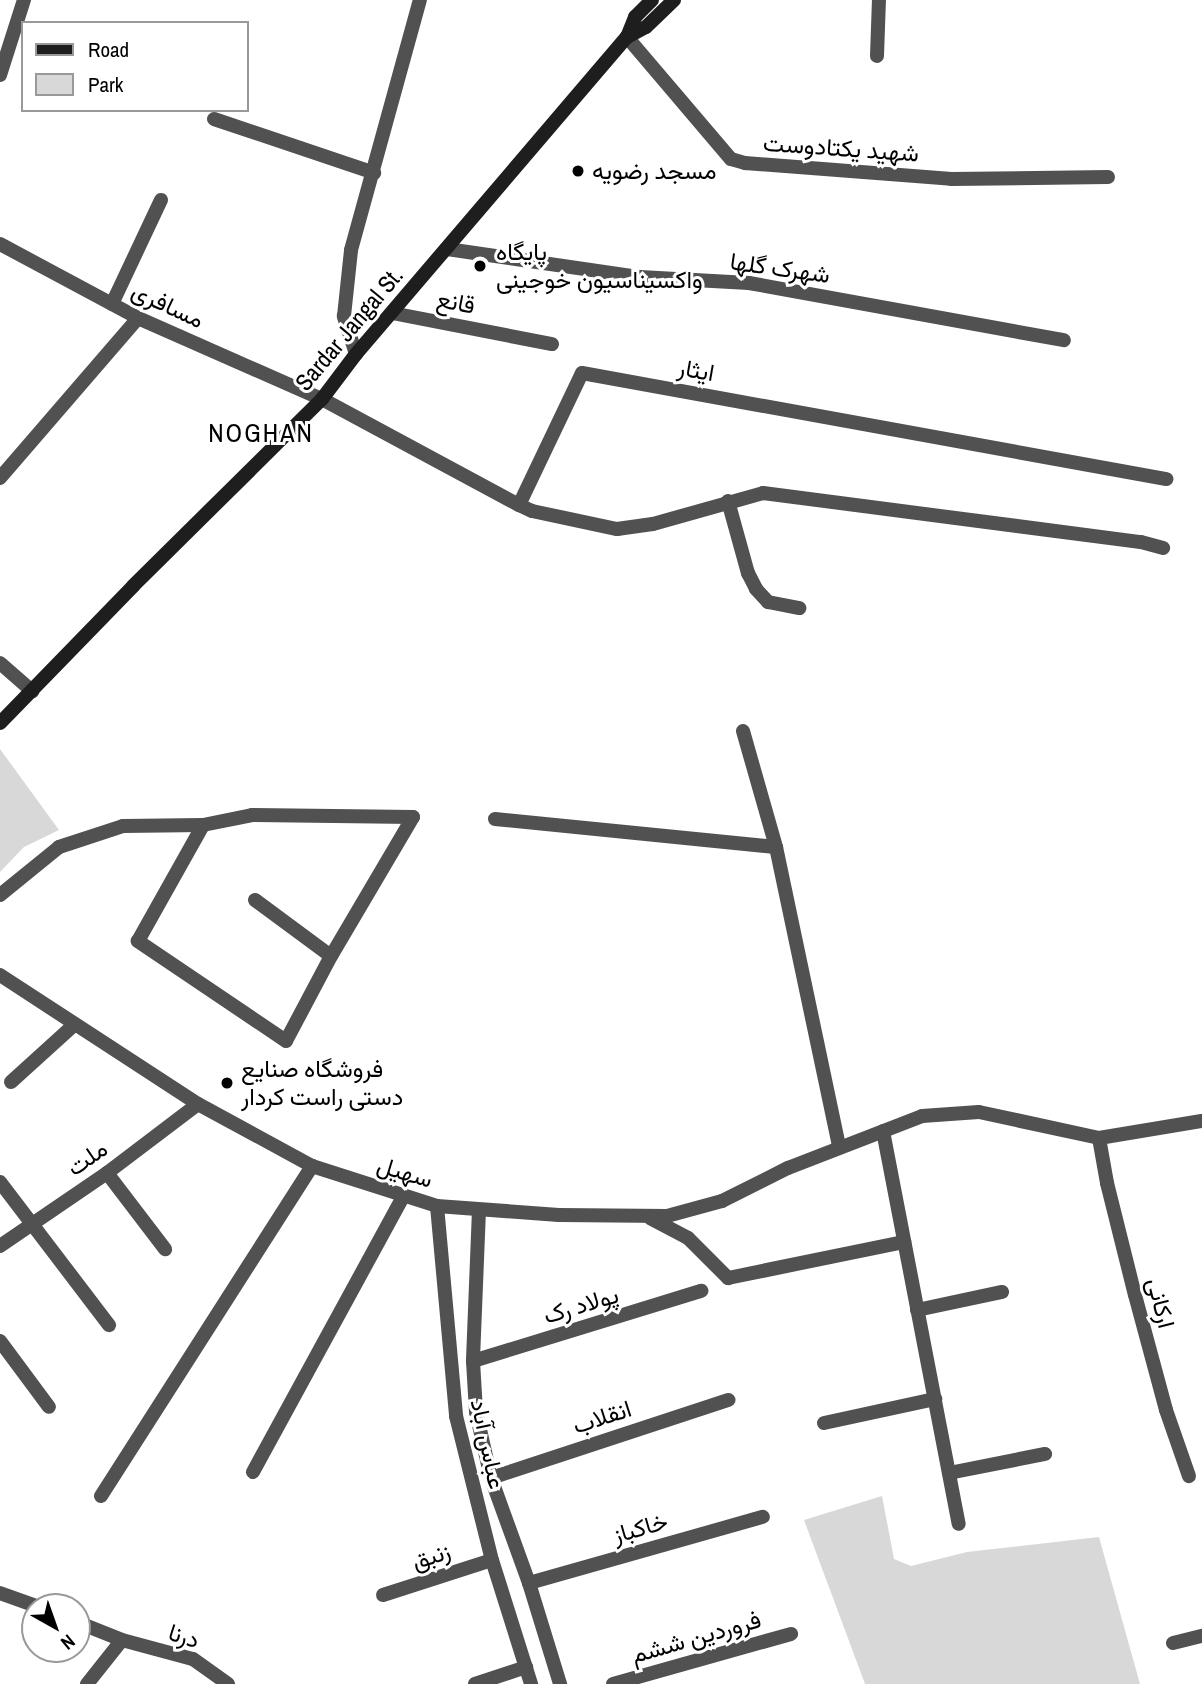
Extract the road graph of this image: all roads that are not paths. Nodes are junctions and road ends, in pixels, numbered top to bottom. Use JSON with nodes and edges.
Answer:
{"nodes":[{"id":1,"x":24,"y":0,"type":"edge"},
{"id":2,"x":420,"y":0,"type":"edge"},
{"id":3,"x":652,"y":0,"type":"edge"},
{"id":4,"x":674,"y":0,"type":"edge"},
{"id":5,"x":879,"y":0,"type":"edge"},
{"id":6,"x":627,"y":37,"type":"junction"},
{"id":7,"x":877,"y":56,"type":"dead end"},
{"id":8,"x":0,"y":75,"type":"edge"},
{"id":9,"x":214,"y":119,"type":"dead end"},
{"id":10,"x":374,"y":173,"type":"junction"},
{"id":11,"x":1108,"y":177,"type":"dead end"},
{"id":12,"x":161,"y":200,"type":"dead end"},
{"id":13,"x":0,"y":244,"type":"edge"},
{"id":14,"x":447,"y":249,"type":"junction"},
{"id":15,"x":112,"y":304,"type":"junction"},
{"id":16,"x":392,"y":313,"type":"junction"},
{"id":17,"x":138,"y":318,"type":"junction"},
{"id":18,"x":1064,"y":340,"type":"dead end"},
{"id":19,"x":552,"y":344,"type":"dead end"},
{"id":20,"x":356,"y":354,"type":"junction"},
{"id":21,"x":322,"y":399,"type":"junction"},
{"id":22,"x":0,"y":478,"type":"edge"},
{"id":23,"x":1166,"y":479,"type":"dead end"},
{"id":24,"x":728,"y":501,"type":"junction"},
{"id":25,"x":519,"y":505,"type":"junction"},
{"id":26,"x":1163,"y":548,"type":"dead end"},
{"id":27,"x":799,"y":608,"type":"dead end"},
{"id":28,"x":0,"y":663,"type":"edge"},
{"id":29,"x":32,"y":691,"type":"junction"},
{"id":30,"x":0,"y":723,"type":"edge"},
{"id":31,"x":743,"y":731,"type":"dead end"},
{"id":32,"x":495,"y":818,"type":"dead end"},
{"id":33,"x":202,"y":825,"type":"junction"},
{"id":34,"x":776,"y":847,"type":"junction"},
{"id":35,"x":0,"y":895,"type":"edge"},
{"id":36,"x":255,"y":900,"type":"dead end"},
{"id":37,"x":331,"y":956,"type":"junction"},
{"id":38,"x":0,"y":975,"type":"edge"},
{"id":39,"x":75,"y":1024,"type":"junction"},
{"id":40,"x":11,"y":1083,"type":"dead end"},
{"id":41,"x":198,"y":1104,"type":"junction"},
{"id":42,"x":1202,"y":1121,"type":"edge"},
{"id":43,"x":883,"y":1131,"type":"junction"},
{"id":44,"x":1099,"y":1138,"type":"junction"},
{"id":45,"x":839,"y":1147,"type":"junction"},
{"id":46,"x":312,"y":1166,"type":"junction"},
{"id":47,"x":107,"y":1173,"type":"junction"},
{"id":48,"x":0,"y":1182,"type":"edge"},
{"id":49,"x":402,"y":1197,"type":"junction"},
{"id":50,"x":437,"y":1206,"type":"junction"},
{"id":51,"x":478,"y":1210,"type":"junction"},
{"id":52,"x":649,"y":1217,"type":"junction"},
{"id":53,"x":31,"y":1223,"type":"junction"},
{"id":54,"x":904,"y":1242,"type":"junction"},
{"id":55,"x":0,"y":1246,"type":"edge"},
{"id":56,"x":165,"y":1249,"type":"dead end"},
{"id":57,"x":701,"y":1291,"type":"dead end"},
{"id":58,"x":1002,"y":1292,"type":"dead end"},
{"id":59,"x":917,"y":1310,"type":"junction"},
{"id":60,"x":109,"y":1325,"type":"dead end"},
{"id":61,"x":0,"y":1341,"type":"edge"},
{"id":62,"x":473,"y":1361,"type":"junction"},
{"id":63,"x":935,"y":1399,"type":"junction"},
{"id":64,"x":728,"y":1400,"type":"dead end"},
{"id":65,"x":49,"y":1407,"type":"dead end"},
{"id":66,"x":824,"y":1423,"type":"dead end"},
{"id":67,"x":1045,"y":1454,"type":"dead end"},
{"id":68,"x":253,"y":1472,"type":"dead end"},
{"id":69,"x":949,"y":1473,"type":"junction"},
{"id":70,"x":1189,"y":1476,"type":"dead end"},
{"id":71,"x":491,"y":1478,"type":"junction"},
{"id":72,"x":101,"y":1496,"type":"dead end"},
{"id":73,"x":764,"y":1517,"type":"dead end"},
{"id":74,"x":959,"y":1524,"type":"dead end"},
{"id":75,"x":492,"y":1560,"type":"junction"},
{"id":76,"x":529,"y":1583,"type":"junction"},
{"id":77,"x":0,"y":1593,"type":"edge"},
{"id":78,"x":383,"y":1595,"type":"dead end"},
{"id":79,"x":21,"y":1601,"type":"edge"},
{"id":80,"x":91,"y":1628,"type":"edge"},
{"id":81,"x":791,"y":1634,"type":"dead end"},
{"id":82,"x":1202,"y":1636,"type":"edge"},
{"id":83,"x":122,"y":1640,"type":"junction"},
{"id":84,"x":1173,"y":1643,"type":"dead end"},
{"id":85,"x":526,"y":1667,"type":"junction"},
{"id":86,"x":87,"y":1684,"type":"edge"},
{"id":87,"x":228,"y":1684,"type":"edge"},
{"id":88,"x":475,"y":1684,"type":"edge"},
{"id":89,"x":531,"y":1684,"type":"edge"},
{"id":90,"x":560,"y":1684,"type":"edge"},
{"id":91,"x":613,"y":1684,"type":"edge"}],
"edges":[{"from":1,"to":8,"type":"street"},
{"from":2,"to":10,"type":"street"},
{"from":3,"to":6,"type":"main road"},
{"from":4,"to":6,"type":"main road"},
{"from":5,"to":7,"type":"street"},
{"from":6,"to":11,"type":"street","name":"شهید یکتادوست"},
{"from":6,"to":14,"type":"main road","name":"Sardar Jangal St."},
{"from":9,"to":10,"type":"street"},
{"from":10,"to":20,"type":"street"},
{"from":12,"to":15,"type":"street"},
{"from":13,"to":15,"type":"street","name":"مسافری"},
{"from":14,"to":16,"type":"main road","name":"Sardar Jangal St."},
{"from":14,"to":18,"type":"street","name":"شهرک گلها"},
{"from":15,"to":17,"type":"street","name":"مسافری"},
{"from":16,"to":19,"type":"street","name":"قانع"},
{"from":16,"to":20,"type":"main road","name":"Sardar Jangal St."},
{"from":17,"to":21,"type":"street","name":"مسافری"},
{"from":17,"to":22,"type":"street"},
{"from":20,"to":21,"type":"main road","name":"Sardar Jangal St."},
{"from":21,"to":25,"type":"street"},
{"from":21,"to":29,"type":"main road","name":"Sardar Jangal St."},
{"from":23,"to":25,"type":"street","name":"ایثار"},
{"from":24,"to":25,"type":"street"},
{"from":24,"to":26,"type":"street"},
{"from":24,"to":27,"type":"street"},
{"from":28,"to":29,"type":"street"},
{"from":29,"to":30,"type":"main road","name":"Sardar Jangal St."},
{"from":31,"to":34,"type":"street"},
{"from":32,"to":34,"type":"street"},
{"from":33,"to":35,"type":"street"},
{"from":33,"to":37,"type":"street"},
{"from":33,"to":37,"type":"street"},
{"from":34,"to":45,"type":"street"},
{"from":36,"to":37,"type":"street"},
{"from":38,"to":39,"type":"street","name":"سهیل"},
{"from":39,"to":40,"type":"street"},
{"from":39,"to":41,"type":"street","name":"سهیل"},
{"from":41,"to":46,"type":"street","name":"سهیل"},
{"from":41,"to":47,"type":"street","name":"ملت"},
{"from":42,"to":44,"type":"street"},
{"from":43,"to":44,"type":"street","name":"سهیل"},
{"from":43,"to":45,"type":"street","name":"سهیل"},
{"from":43,"to":54,"type":"street"},
{"from":44,"to":70,"type":"street","name":"ارکانی"},
{"from":45,"to":52,"type":"street","name":"سهیل"},
{"from":46,"to":49,"type":"street","name":"سهیل"},
{"from":46,"to":72,"type":"street"},
{"from":47,"to":53,"type":"street","name":"ملت"},
{"from":47,"to":56,"type":"street"},
{"from":48,"to":53,"type":"street"},
{"from":49,"to":50,"type":"street","name":"سهیل"},
{"from":49,"to":68,"type":"street"},
{"from":50,"to":51,"type":"street","name":"سهیل"},
{"from":50,"to":75,"type":"street","name":"عباس آباد"},
{"from":51,"to":52,"type":"street","name":"سهیل"},
{"from":51,"to":62,"type":"street","name":"عباس آباد"},
{"from":52,"to":54,"type":"street"},
{"from":53,"to":55,"type":"street","name":"ملت"},
{"from":53,"to":60,"type":"street"},
{"from":54,"to":59,"type":"street"},
{"from":57,"to":62,"type":"street","name":"پولاد رک"},
{"from":58,"to":59,"type":"street"},
{"from":59,"to":63,"type":"street"},
{"from":61,"to":65,"type":"street"},
{"from":62,"to":71,"type":"street","name":"عباس آباد"},
{"from":63,"to":66,"type":"street"},
{"from":63,"to":69,"type":"street"},
{"from":64,"to":71,"type":"street","name":"انقلاب"},
{"from":67,"to":69,"type":"street"},
{"from":69,"to":74,"type":"street"},
{"from":71,"to":76,"type":"street","name":"عباس آباد"},
{"from":73,"to":76,"type":"street","name":"خاکباز"},
{"from":75,"to":78,"type":"street","name":"زنبق"},
{"from":75,"to":85,"type":"street","name":"عباس آباد"},
{"from":76,"to":90,"type":"street","name":"عباس آباد"},
{"from":77,"to":79,"type":"street"},
{"from":80,"to":83,"type":"street","name":"درنا"},
{"from":81,"to":91,"type":"street","name":"فروردین ششم"},
{"from":82,"to":84,"type":"street"},
{"from":83,"to":86,"type":"street"},
{"from":83,"to":87,"type":"street","name":"درنا"},
{"from":85,"to":88,"type":"street"},
{"from":85,"to":89,"type":"street","name":"عباس آباد"}]}
